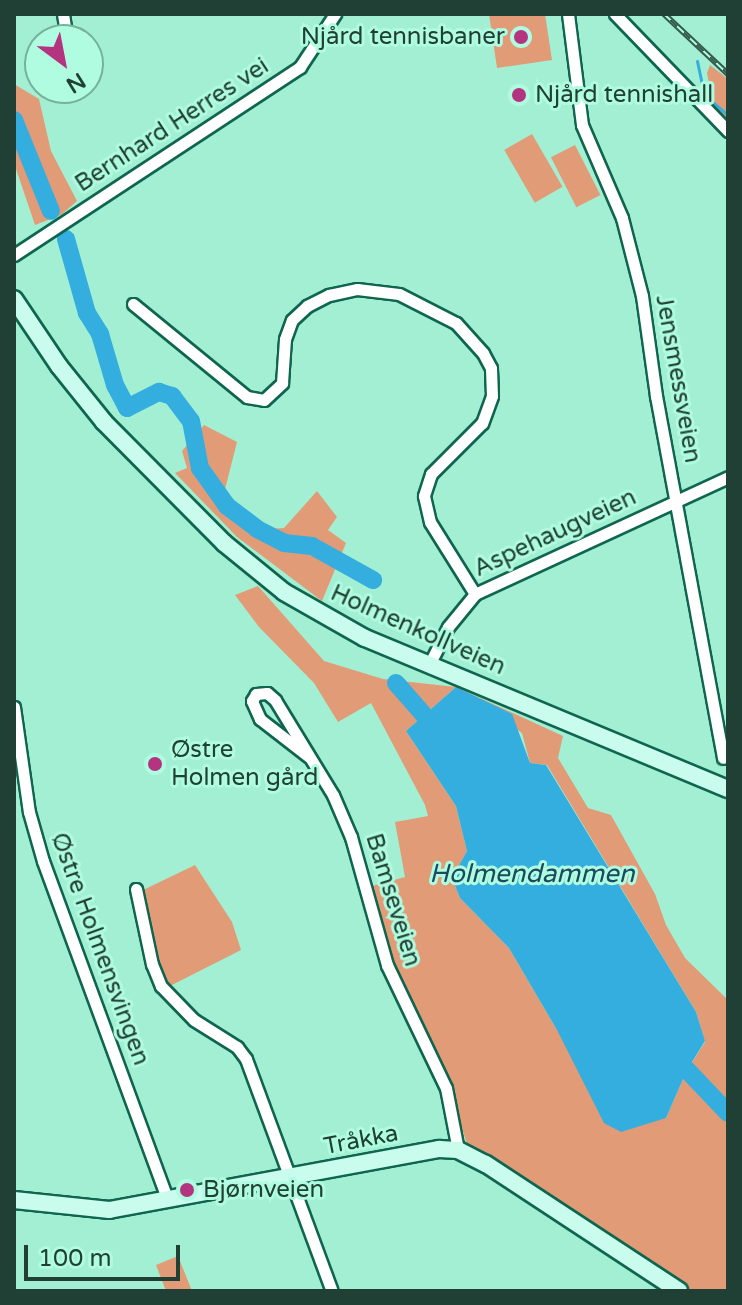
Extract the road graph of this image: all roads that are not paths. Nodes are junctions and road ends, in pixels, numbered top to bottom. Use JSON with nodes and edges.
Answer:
{"nodes":[{"id":1,"x":335,"y":14,"type":"edge"},
{"id":2,"x":568,"y":14,"type":"edge"},
{"id":3,"x":615,"y":14,"type":"edge"},
{"id":4,"x":728,"y":131,"type":"edge"},
{"id":5,"x":14,"y":255,"type":"edge"},
{"id":6,"x":14,"y":299,"type":"edge"},
{"id":7,"x":133,"y":304,"type":"dead end"},
{"id":8,"x":728,"y":477,"type":"edge"},
{"id":9,"x":676,"y":501,"type":"junction"},
{"id":10,"x":475,"y":594,"type":"junction"},
{"id":11,"x":430,"y":663,"type":"junction"},
{"id":12,"x":14,"y":707,"type":"edge"},
{"id":13,"x":309,"y":757,"type":"junction"},
{"id":14,"x":723,"y":758,"type":"dead end"},
{"id":15,"x":728,"y":789,"type":"edge"},
{"id":16,"x":136,"y":889,"type":"dead end"},
{"id":17,"x":462,"y":1151,"type":"junction"},
{"id":18,"x":288,"y":1178,"type":"junction"},
{"id":19,"x":14,"y":1200,"type":"edge"},
{"id":20,"x":168,"y":1200,"type":"junction"},
{"id":21,"x":332,"y":1291,"type":"edge"},
{"id":22,"x":679,"y":1291,"type":"edge"}],
"edges":[{"from":1,"to":5,"type":"street","name":"Bernhard Herres vei"},
{"from":2,"to":9,"type":"street","name":"Jensmessveien"},
{"from":3,"to":4,"type":"street"},
{"from":6,"to":11,"type":"main road","name":"Holmenkollveien"},
{"from":7,"to":10,"type":"street"},
{"from":8,"to":9,"type":"street","name":"Aspehaugveien"},
{"from":9,"to":10,"type":"street","name":"Aspehaugveien"},
{"from":9,"to":14,"type":"street","name":"Jensmessveien"},
{"from":10,"to":11,"type":"street","name":"Aspehaugveien"},
{"from":11,"to":15,"type":"main road","name":"Holmenkollveien"},
{"from":12,"to":20,"type":"street","name":"Østre Holmensvingen"},
{"from":13,"to":13,"type":"street","name":"Bamseveien"},
{"from":13,"to":17,"type":"street","name":"Bamseveien"},
{"from":16,"to":18,"type":"street"},
{"from":17,"to":18,"type":"main road","name":"Tråkka"},
{"from":17,"to":22,"type":"main road"},
{"from":18,"to":20,"type":"main road","name":"Tråkka"},
{"from":18,"to":21,"type":"street"},
{"from":19,"to":20,"type":"main road","name":"Tråkka"}]}
